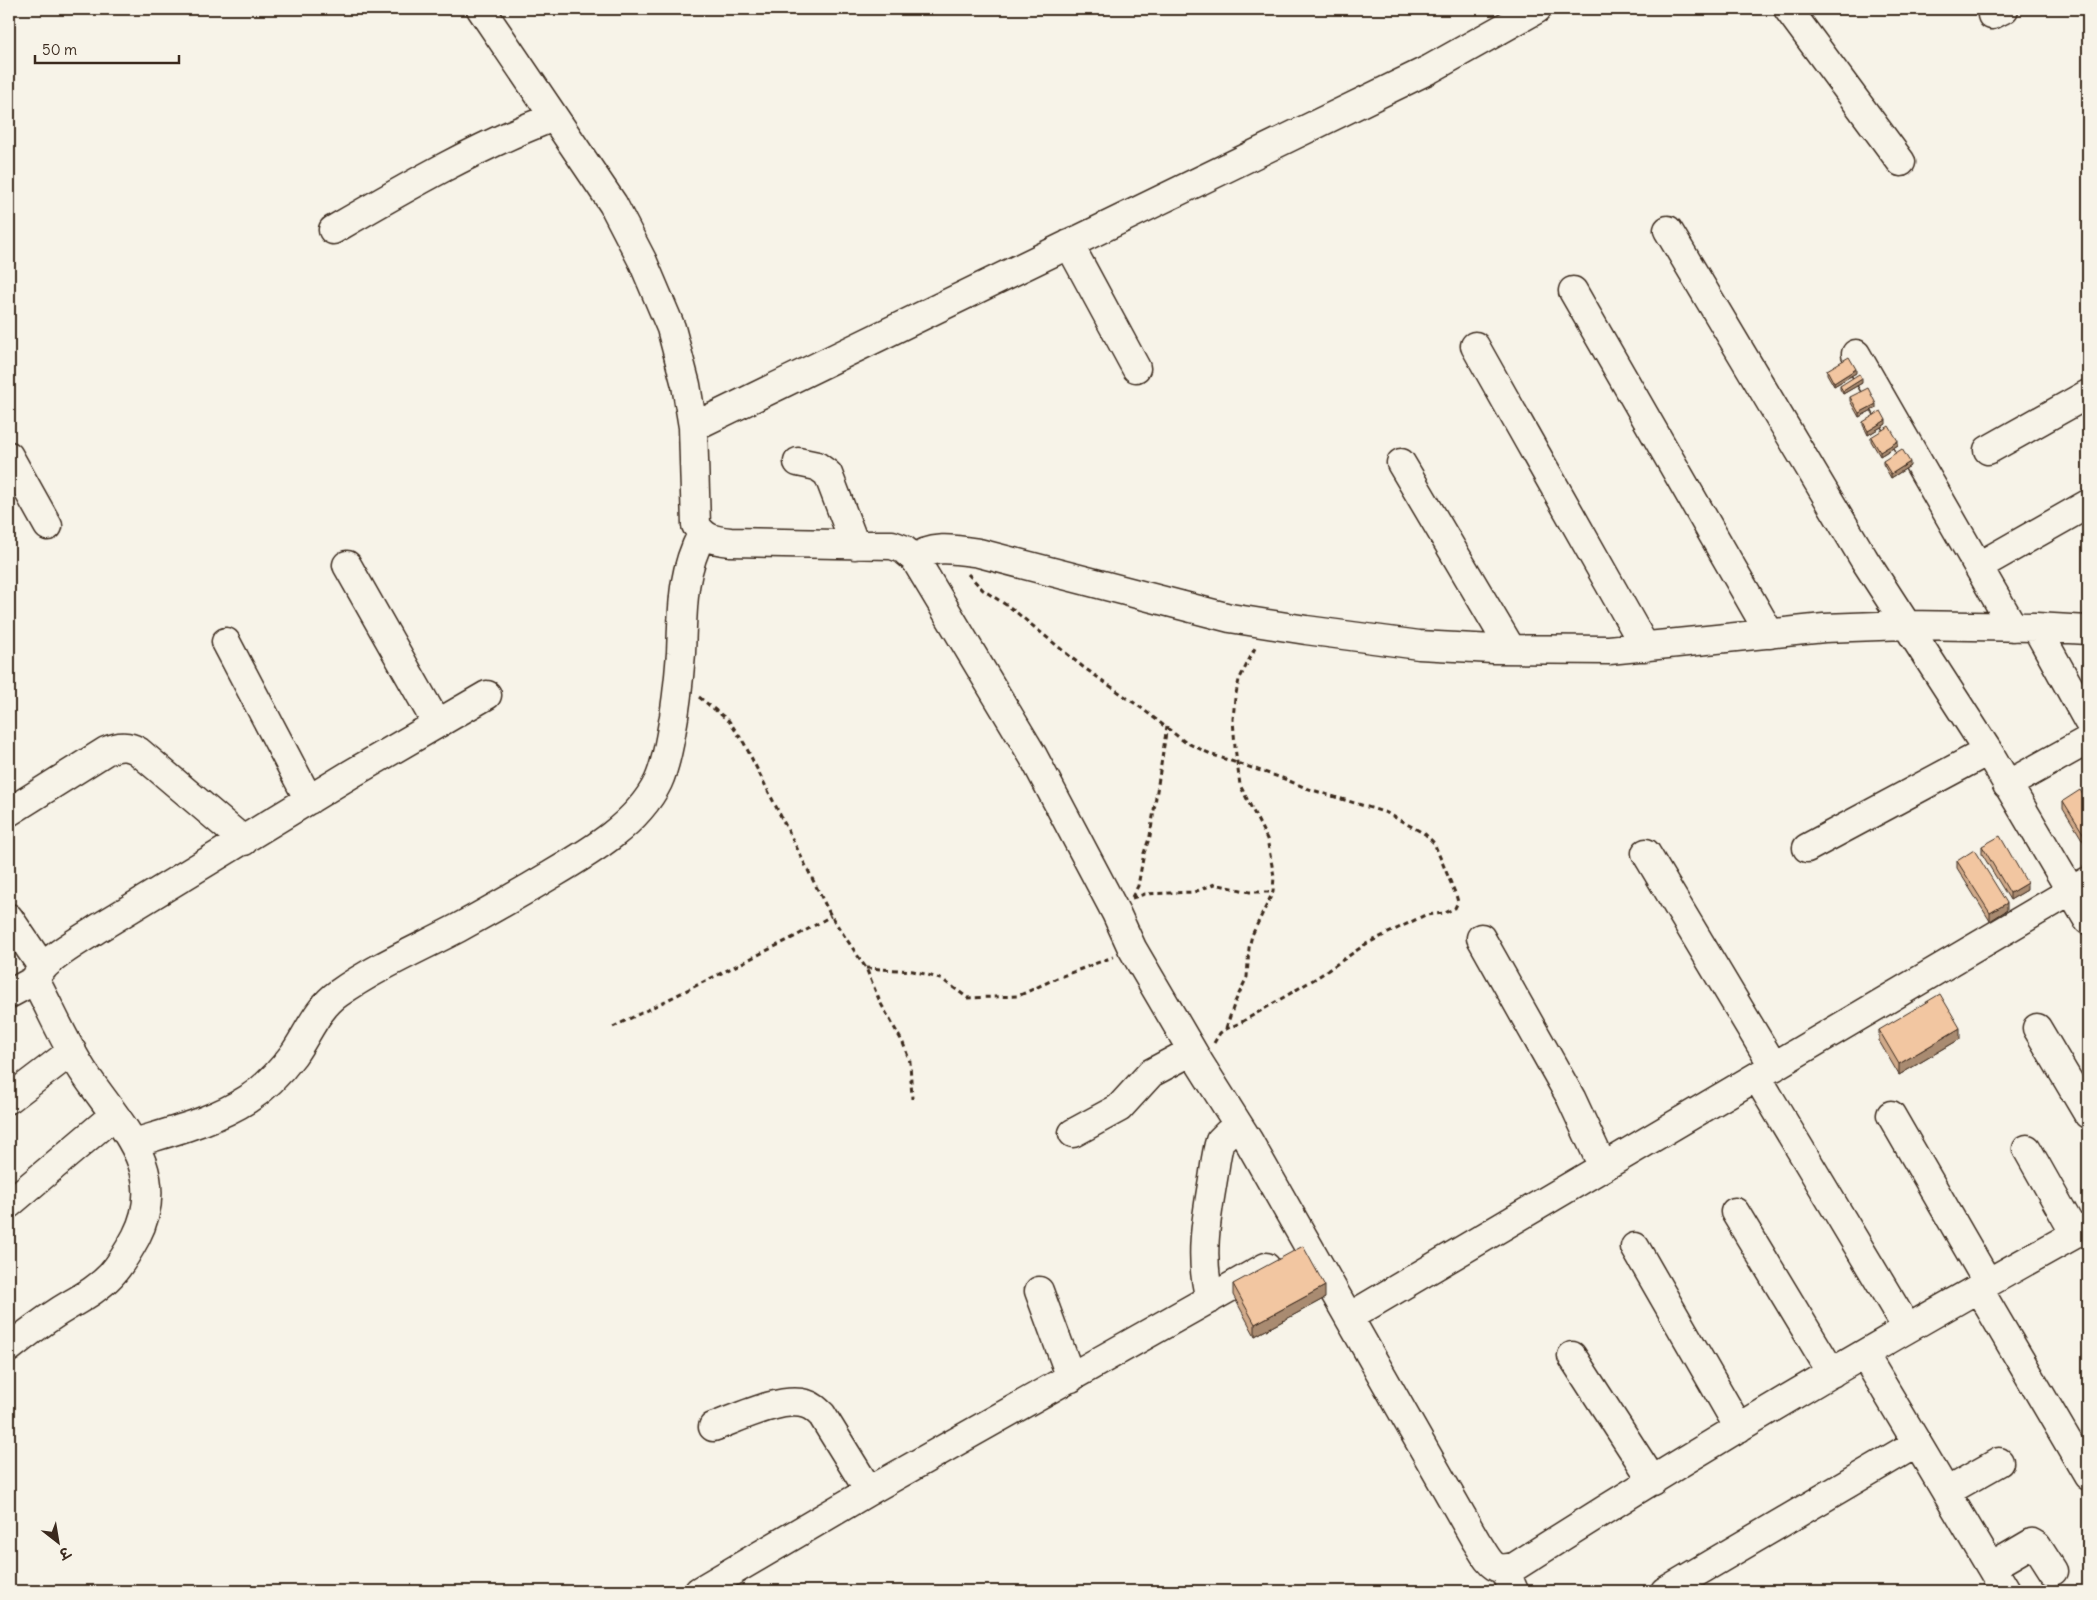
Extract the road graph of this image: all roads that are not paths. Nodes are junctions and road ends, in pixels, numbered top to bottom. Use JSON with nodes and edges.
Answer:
{"nodes":[{"id":1,"x":1537,"y":9,"type":"edge"},
{"id":2,"x":1788,"y":9,"type":"edge"},
{"id":3,"x":490,"y":12,"type":"edge"},
{"id":4,"x":554,"y":117,"type":"junction"},
{"id":5,"x":1901,"y":162,"type":"dead end"},
{"id":6,"x":333,"y":230,"type":"dead end"},
{"id":7,"x":1668,"y":230,"type":"dead end"},
{"id":8,"x":1069,"y":244,"type":"junction"},
{"id":9,"x":1573,"y":290,"type":"dead end"},
{"id":10,"x":1475,"y":346,"type":"dead end"},
{"id":11,"x":1856,"y":354,"type":"dead end"},
{"id":12,"x":1136,"y":368,"type":"dead end"},
{"id":13,"x":2088,"y":394,"type":"edge"},
{"id":14,"x":693,"y":427,"type":"junction"},
{"id":15,"x":1988,"y":450,"type":"dead end"},
{"id":16,"x":9,"y":456,"type":"edge"},
{"id":17,"x":798,"y":462,"type":"dead end"},
{"id":18,"x":1401,"y":463,"type":"dead end"},
{"id":19,"x":2088,"y":504,"type":"edge"},
{"id":20,"x":48,"y":526,"type":"dead end"},
{"id":21,"x":702,"y":534,"type":"junction"},
{"id":22,"x":855,"y":545,"type":"junction"},
{"id":23,"x":927,"y":554,"type":"junction"},
{"id":24,"x":347,"y":565,"type":"dead end"},
{"id":25,"x":1979,"y":566,"type":"junction"},
{"id":26,"x":2088,"y":610,"type":"edge"},
{"id":27,"x":1906,"y":625,"type":"junction"},
{"id":28,"x":2035,"y":627,"type":"junction"},
{"id":29,"x":2088,"y":630,"type":"edge"},
{"id":30,"x":1770,"y":634,"type":"junction"},
{"id":31,"x":226,"y":642,"type":"dead end"},
{"id":32,"x":1645,"y":647,"type":"junction"},
{"id":33,"x":1511,"y":650,"type":"junction"},
{"id":34,"x":486,"y":696,"type":"dead end"},
{"id":35,"x":2088,"y":720,"type":"edge"},
{"id":36,"x":437,"y":724,"type":"junction"},
{"id":37,"x":2088,"y":740,"type":"edge"},
{"id":38,"x":1988,"y":751,"type":"junction"},
{"id":39,"x":2007,"y":785,"type":"junction"},
{"id":40,"x":309,"y":800,"type":"junction"},
{"id":41,"x":9,"y":812,"type":"edge"},
{"id":42,"x":244,"y":842,"type":"junction"},
{"id":43,"x":1808,"y":848,"type":"dead end"},
{"id":44,"x":1646,"y":853,"type":"dead end"},
{"id":45,"x":2080,"y":886,"type":"edge"},
{"id":46,"x":9,"y":918,"type":"edge"},
{"id":47,"x":2088,"y":920,"type":"edge"},
{"id":48,"x":1481,"y":938,"type":"dead end"},
{"id":49,"x":39,"y":974,"type":"junction"},
{"id":50,"x":9,"y":994,"type":"edge"},
{"id":51,"x":2037,"y":1028,"type":"dead end"},
{"id":52,"x":72,"y":1051,"type":"junction"},
{"id":53,"x":1196,"y":1057,"type":"junction"},
{"id":54,"x":1765,"y":1072,"type":"junction"},
{"id":55,"x":9,"y":1099,"type":"edge"},
{"id":56,"x":2088,"y":1114,"type":"edge"},
{"id":57,"x":114,"y":1115,"type":"junction"},
{"id":58,"x":1891,"y":1115,"type":"dead end"},
{"id":59,"x":1240,"y":1126,"type":"junction"},
{"id":60,"x":1073,"y":1133,"type":"dead end"},
{"id":61,"x":134,"y":1143,"type":"junction"},
{"id":62,"x":2027,"y":1149,"type":"dead end"},
{"id":63,"x":1603,"y":1167,"type":"junction"},
{"id":64,"x":9,"y":1204,"type":"edge"},
{"id":65,"x":1736,"y":1212,"type":"dead end"},
{"id":66,"x":2082,"y":1231,"type":"edge"},
{"id":67,"x":1307,"y":1244,"type":"junction"},
{"id":68,"x":1635,"y":1247,"type":"dead end"},
{"id":69,"x":1983,"y":1286,"type":"junction"},
{"id":70,"x":1039,"y":1291,"type":"dead end"},
{"id":71,"x":1210,"y":1299,"type":"junction"},
{"id":72,"x":1350,"y":1317,"type":"junction"},
{"id":73,"x":1907,"y":1328,"type":"junction"},
{"id":74,"x":9,"y":1348,"type":"edge"},
{"id":75,"x":1864,"y":1354,"type":"junction"},
{"id":76,"x":1572,"y":1356,"type":"dead end"},
{"id":77,"x":1832,"y":1373,"type":"junction"},
{"id":78,"x":1071,"y":1378,"type":"junction"},
{"id":79,"x":713,"y":1427,"type":"dead end"},
{"id":80,"x":1739,"y":1428,"type":"junction"},
{"id":81,"x":1917,"y":1443,"type":"junction"},
{"id":82,"x":1999,"y":1462,"type":"dead end"},
{"id":83,"x":2088,"y":1476,"type":"edge"},
{"id":84,"x":1653,"y":1481,"type":"junction"},
{"id":85,"x":869,"y":1491,"type":"junction"},
{"id":86,"x":1946,"y":1492,"type":"junction"},
{"id":87,"x":1991,"y":1567,"type":"junction"},
{"id":88,"x":2053,"y":1571,"type":"dead end"},
{"id":89,"x":1509,"y":1580,"type":"edge"},
{"id":90,"x":699,"y":1591,"type":"edge"},
{"id":91,"x":1665,"y":1591,"type":"edge"},
{"id":92,"x":2005,"y":1591,"type":"edge"}],
"edges":[{"from":1,"to":8,"type":"street"},
{"from":2,"to":5,"type":"street"},
{"from":3,"to":4,"type":"street"},
{"from":4,"to":6,"type":"street"},
{"from":4,"to":14,"type":"street"},
{"from":7,"to":27,"type":"street"},
{"from":8,"to":12,"type":"street"},
{"from":8,"to":14,"type":"street"},
{"from":9,"to":30,"type":"street"},
{"from":10,"to":32,"type":"street"},
{"from":11,"to":25,"type":"street"},
{"from":13,"to":15,"type":"street"},
{"from":14,"to":21,"type":"street"},
{"from":16,"to":20,"type":"street"},
{"from":17,"to":22,"type":"street"},
{"from":18,"to":33,"type":"street"},
{"from":19,"to":25,"type":"street"},
{"from":21,"to":22,"type":"street"},
{"from":21,"to":61,"type":"street"},
{"from":22,"to":23,"type":"street"},
{"from":23,"to":33,"type":"street"},
{"from":23,"to":53,"type":"street"},
{"from":24,"to":36,"type":"street"},
{"from":25,"to":28,"type":"street"},
{"from":26,"to":28,"type":"street"},
{"from":27,"to":28,"type":"street"},
{"from":27,"to":30,"type":"street"},
{"from":27,"to":38,"type":"street"},
{"from":28,"to":29,"type":"street"},
{"from":28,"to":35,"type":"street"},
{"from":30,"to":32,"type":"street"},
{"from":31,"to":40,"type":"street"},
{"from":32,"to":33,"type":"street"},
{"from":34,"to":36,"type":"street"},
{"from":36,"to":40,"type":"street"},
{"from":37,"to":39,"type":"street"},
{"from":38,"to":39,"type":"street"},
{"from":38,"to":43,"type":"street"},
{"from":39,"to":45,"type":"street"},
{"from":40,"to":42,"type":"street"},
{"from":41,"to":42,"type":"street"},
{"from":42,"to":49,"type":"street"},
{"from":44,"to":54,"type":"street"},
{"from":45,"to":47,"type":"street"},
{"from":45,"to":54,"type":"street"},
{"from":46,"to":49,"type":"street"},
{"from":48,"to":63,"type":"street"},
{"from":49,"to":50,"type":"street"},
{"from":49,"to":52,"type":"street"},
{"from":51,"to":56,"type":"street"},
{"from":52,"to":55,"type":"street"},
{"from":52,"to":57,"type":"street"},
{"from":53,"to":59,"type":"street"},
{"from":53,"to":60,"type":"street"},
{"from":54,"to":63,"type":"street"},
{"from":54,"to":73,"type":"street"},
{"from":57,"to":61,"type":"street"},
{"from":57,"to":64,"type":"street"},
{"from":58,"to":69,"type":"street"},
{"from":59,"to":67,"type":"street"},
{"from":59,"to":71,"type":"street"},
{"from":61,"to":74,"type":"street"},
{"from":62,"to":66,"type":"street"},
{"from":63,"to":72,"type":"street"},
{"from":65,"to":77,"type":"street"},
{"from":66,"to":69,"type":"street"},
{"from":67,"to":71,"type":"street"},
{"from":67,"to":72,"type":"street"},
{"from":68,"to":80,"type":"street"},
{"from":69,"to":73,"type":"street"},
{"from":69,"to":83,"type":"street"},
{"from":70,"to":78,"type":"street"},
{"from":71,"to":78,"type":"street"},
{"from":72,"to":89,"type":"street"},
{"from":73,"to":75,"type":"street"},
{"from":75,"to":77,"type":"street"},
{"from":75,"to":81,"type":"street"},
{"from":76,"to":84,"type":"street"},
{"from":77,"to":80,"type":"street"},
{"from":78,"to":85,"type":"street"},
{"from":79,"to":85,"type":"street"},
{"from":80,"to":84,"type":"street"},
{"from":81,"to":86,"type":"street"},
{"from":81,"to":91,"type":"street"},
{"from":82,"to":86,"type":"street"},
{"from":84,"to":89,"type":"street"},
{"from":85,"to":90,"type":"street"},
{"from":86,"to":87,"type":"street"},
{"from":87,"to":88,"type":"street"},
{"from":87,"to":92,"type":"street"}]}
